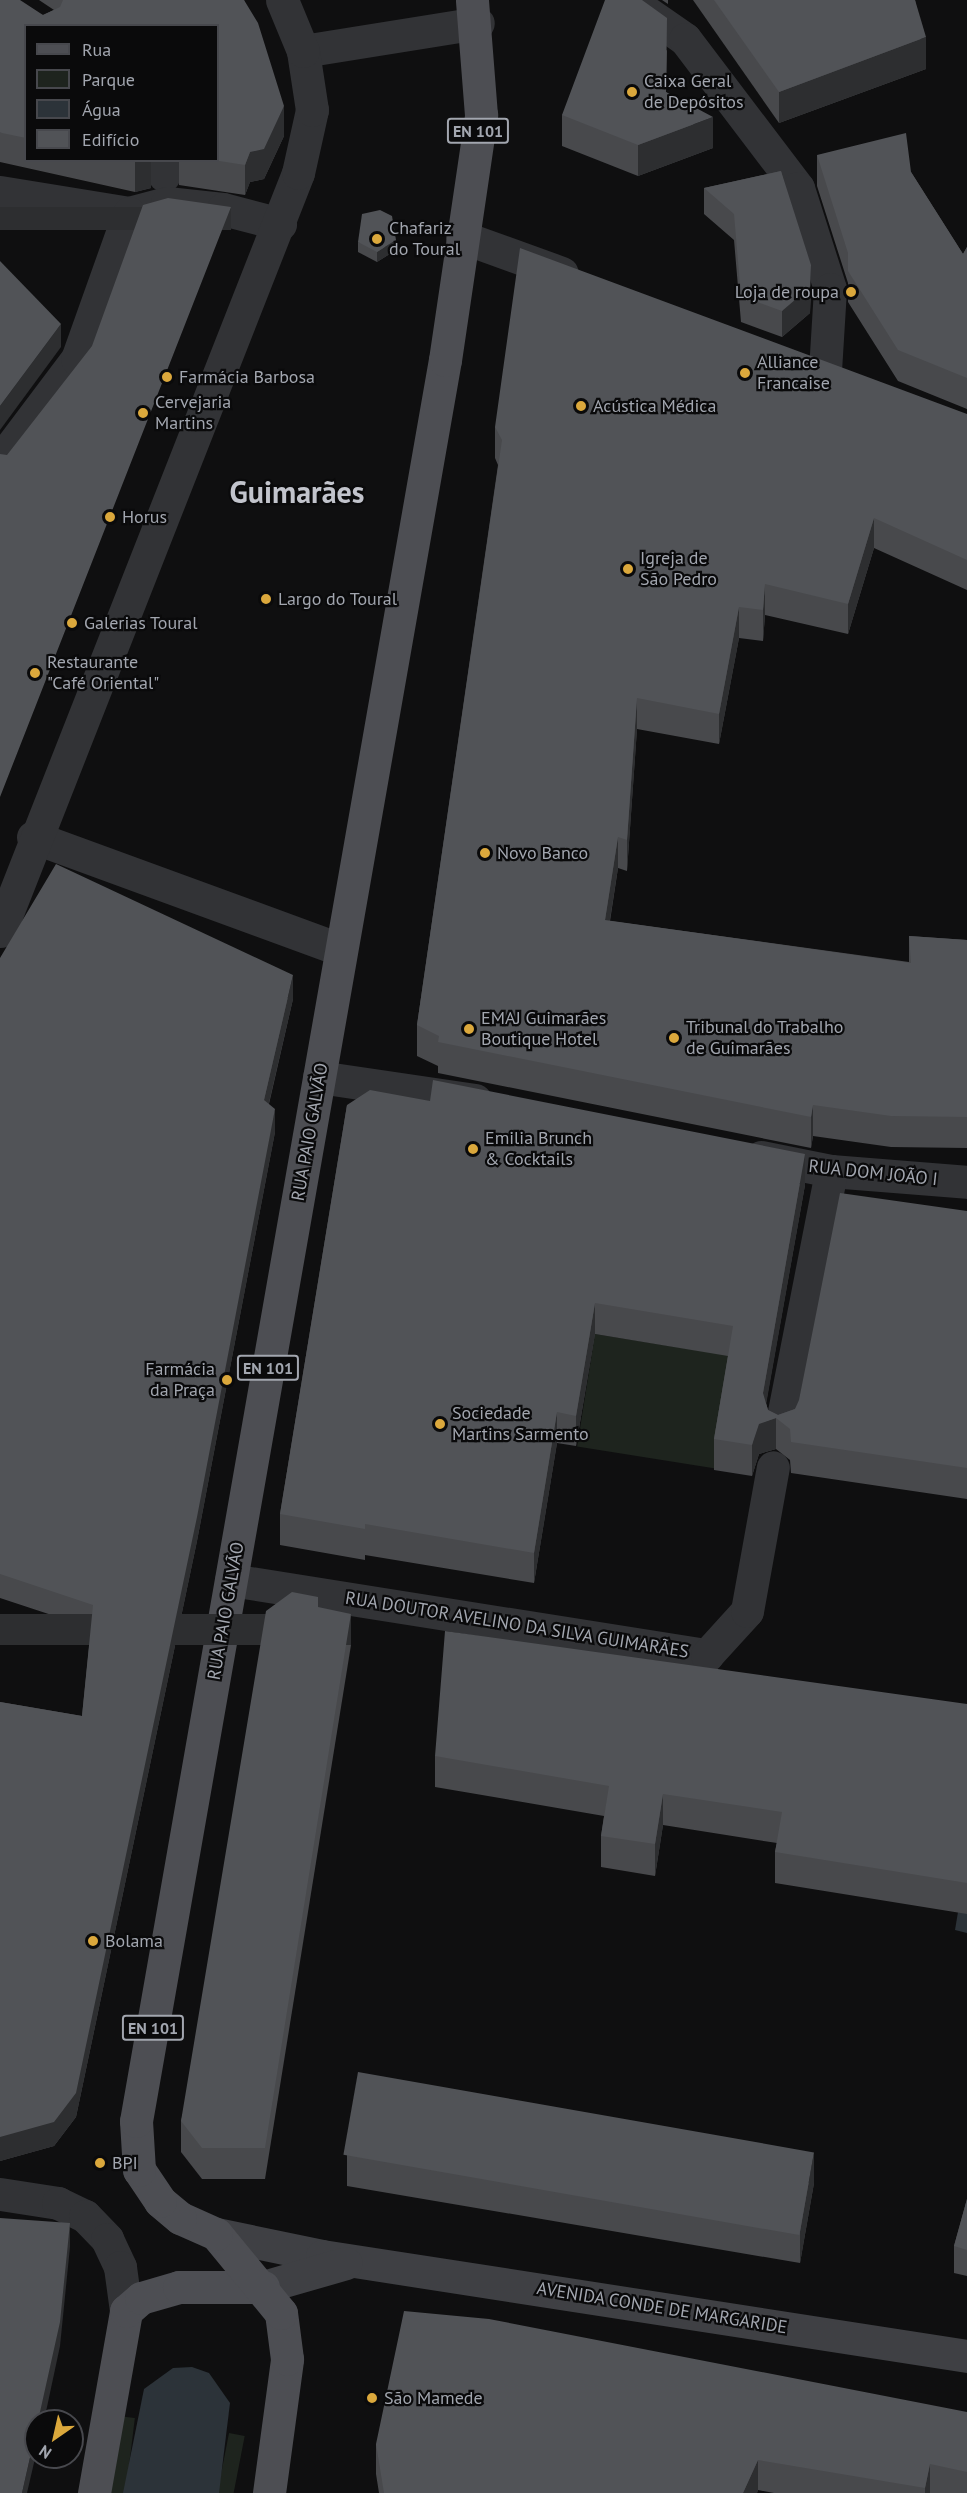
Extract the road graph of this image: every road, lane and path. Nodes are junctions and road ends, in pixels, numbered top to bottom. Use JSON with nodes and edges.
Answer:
{"nodes":[{"id":1,"x":282,"y":0,"type":"edge"},
{"id":2,"x":629,"y":0,"type":"edge"},
{"id":3,"x":475,"y":12,"type":"edge"},
{"id":4,"x":303,"y":51,"type":"junction"},
{"id":5,"x":165,"y":180,"type":"edge"},
{"id":6,"x":0,"y":192,"type":"edge"},
{"id":7,"x":129,"y":213,"type":"junction"},
{"id":8,"x":280,"y":224,"type":"junction"},
{"id":9,"x":462,"y":237,"type":"junction"},
{"id":10,"x":591,"y":284,"type":"edge"},
{"id":11,"x":791,"y":358,"type":"edge"},
{"id":12,"x":825,"y":370,"type":"junction"},
{"id":13,"x":858,"y":383,"type":"edge"},
{"id":14,"x":0,"y":461,"type":"edge"},
{"id":15,"x":33,"y":837,"type":"junction"},
{"id":16,"x":0,"y":931,"type":"edge"},
{"id":17,"x":341,"y":950,"type":"junction"},
{"id":18,"x":319,"y":1077,"type":"junction"},
{"id":19,"x":502,"y":1105,"type":"edge"},
{"id":20,"x":725,"y":1150,"type":"edge"},
{"id":21,"x":831,"y":1172,"type":"junction"},
{"id":22,"x":967,"y":1182,"type":"edge"},
{"id":23,"x":781,"y":1427,"type":"dead end"},
{"id":24,"x":773,"y":1467,"type":"dead end"},
{"id":25,"x":231,"y":1580,"type":"junction"},
{"id":26,"x":0,"y":2194,"type":"edge"},
{"id":27,"x":216,"y":2234,"type":"junction"},
{"id":28,"x":357,"y":2260,"type":"junction"},
{"id":29,"x":263,"y":2286,"type":"junction"},
{"id":30,"x":126,"y":2311,"type":"junction"},
{"id":31,"x":967,"y":2356,"type":"edge"},
{"id":32,"x":94,"y":2493,"type":"edge"},
{"id":33,"x":269,"y":2493,"type":"edge"}],
"edges":[{"from":1,"to":4,"type":"street"},
{"from":2,"to":12,"type":"street"},
{"from":3,"to":4,"type":"street"},
{"from":3,"to":9,"type":"main road","number":"EN 101"},
{"from":4,"to":8,"type":"street"},
{"from":5,"to":7,"type":"street"},
{"from":5,"to":8,"type":"street"},
{"from":6,"to":7,"type":"street"},
{"from":7,"to":14,"type":"street"},
{"from":8,"to":15,"type":"street"},
{"from":9,"to":10,"type":"street"},
{"from":9,"to":17,"type":"main road","number":"EN 101"},
{"from":11,"to":12,"type":"street"},
{"from":12,"to":13,"type":"street"},
{"from":15,"to":16,"type":"street"},
{"from":15,"to":17,"type":"street"},
{"from":17,"to":18,"type":"main road","name":"RUA PAIO GALVÃO","number":"EN 101"},
{"from":18,"to":19,"type":"street"},
{"from":18,"to":25,"type":"main road","name":"RUA PAIO GALVÃO","number":"EN 101"},
{"from":20,"to":21,"type":"street","name":"RUA DOM JOÃO I"},
{"from":21,"to":22,"type":"street","name":"RUA DOM JOÃO I"},
{"from":21,"to":23,"type":"street"},
{"from":24,"to":25,"type":"street","name":"RUA DOUTOR AVELINO DA SILVA GUIMARÃES"},
{"from":25,"to":27,"type":"main road","name":"RUA PAIO GALVÃO","number":"EN 101"},
{"from":26,"to":30,"type":"street"},
{"from":27,"to":28,"type":"main road","name":"AVENIDA CONDE DE MARGARIDE"},
{"from":27,"to":29,"type":"main road","number":"EN 101"},
{"from":28,"to":29,"type":"main road","name":"AVENIDA CONDE DE MARGARIDE"},
{"from":28,"to":31,"type":"main road","name":"AVENIDA CONDE DE MARGARIDE"},
{"from":29,"to":30,"type":"main road"},
{"from":29,"to":33,"type":"main road","number":"EN 101"},
{"from":30,"to":32,"type":"main road"}]}
